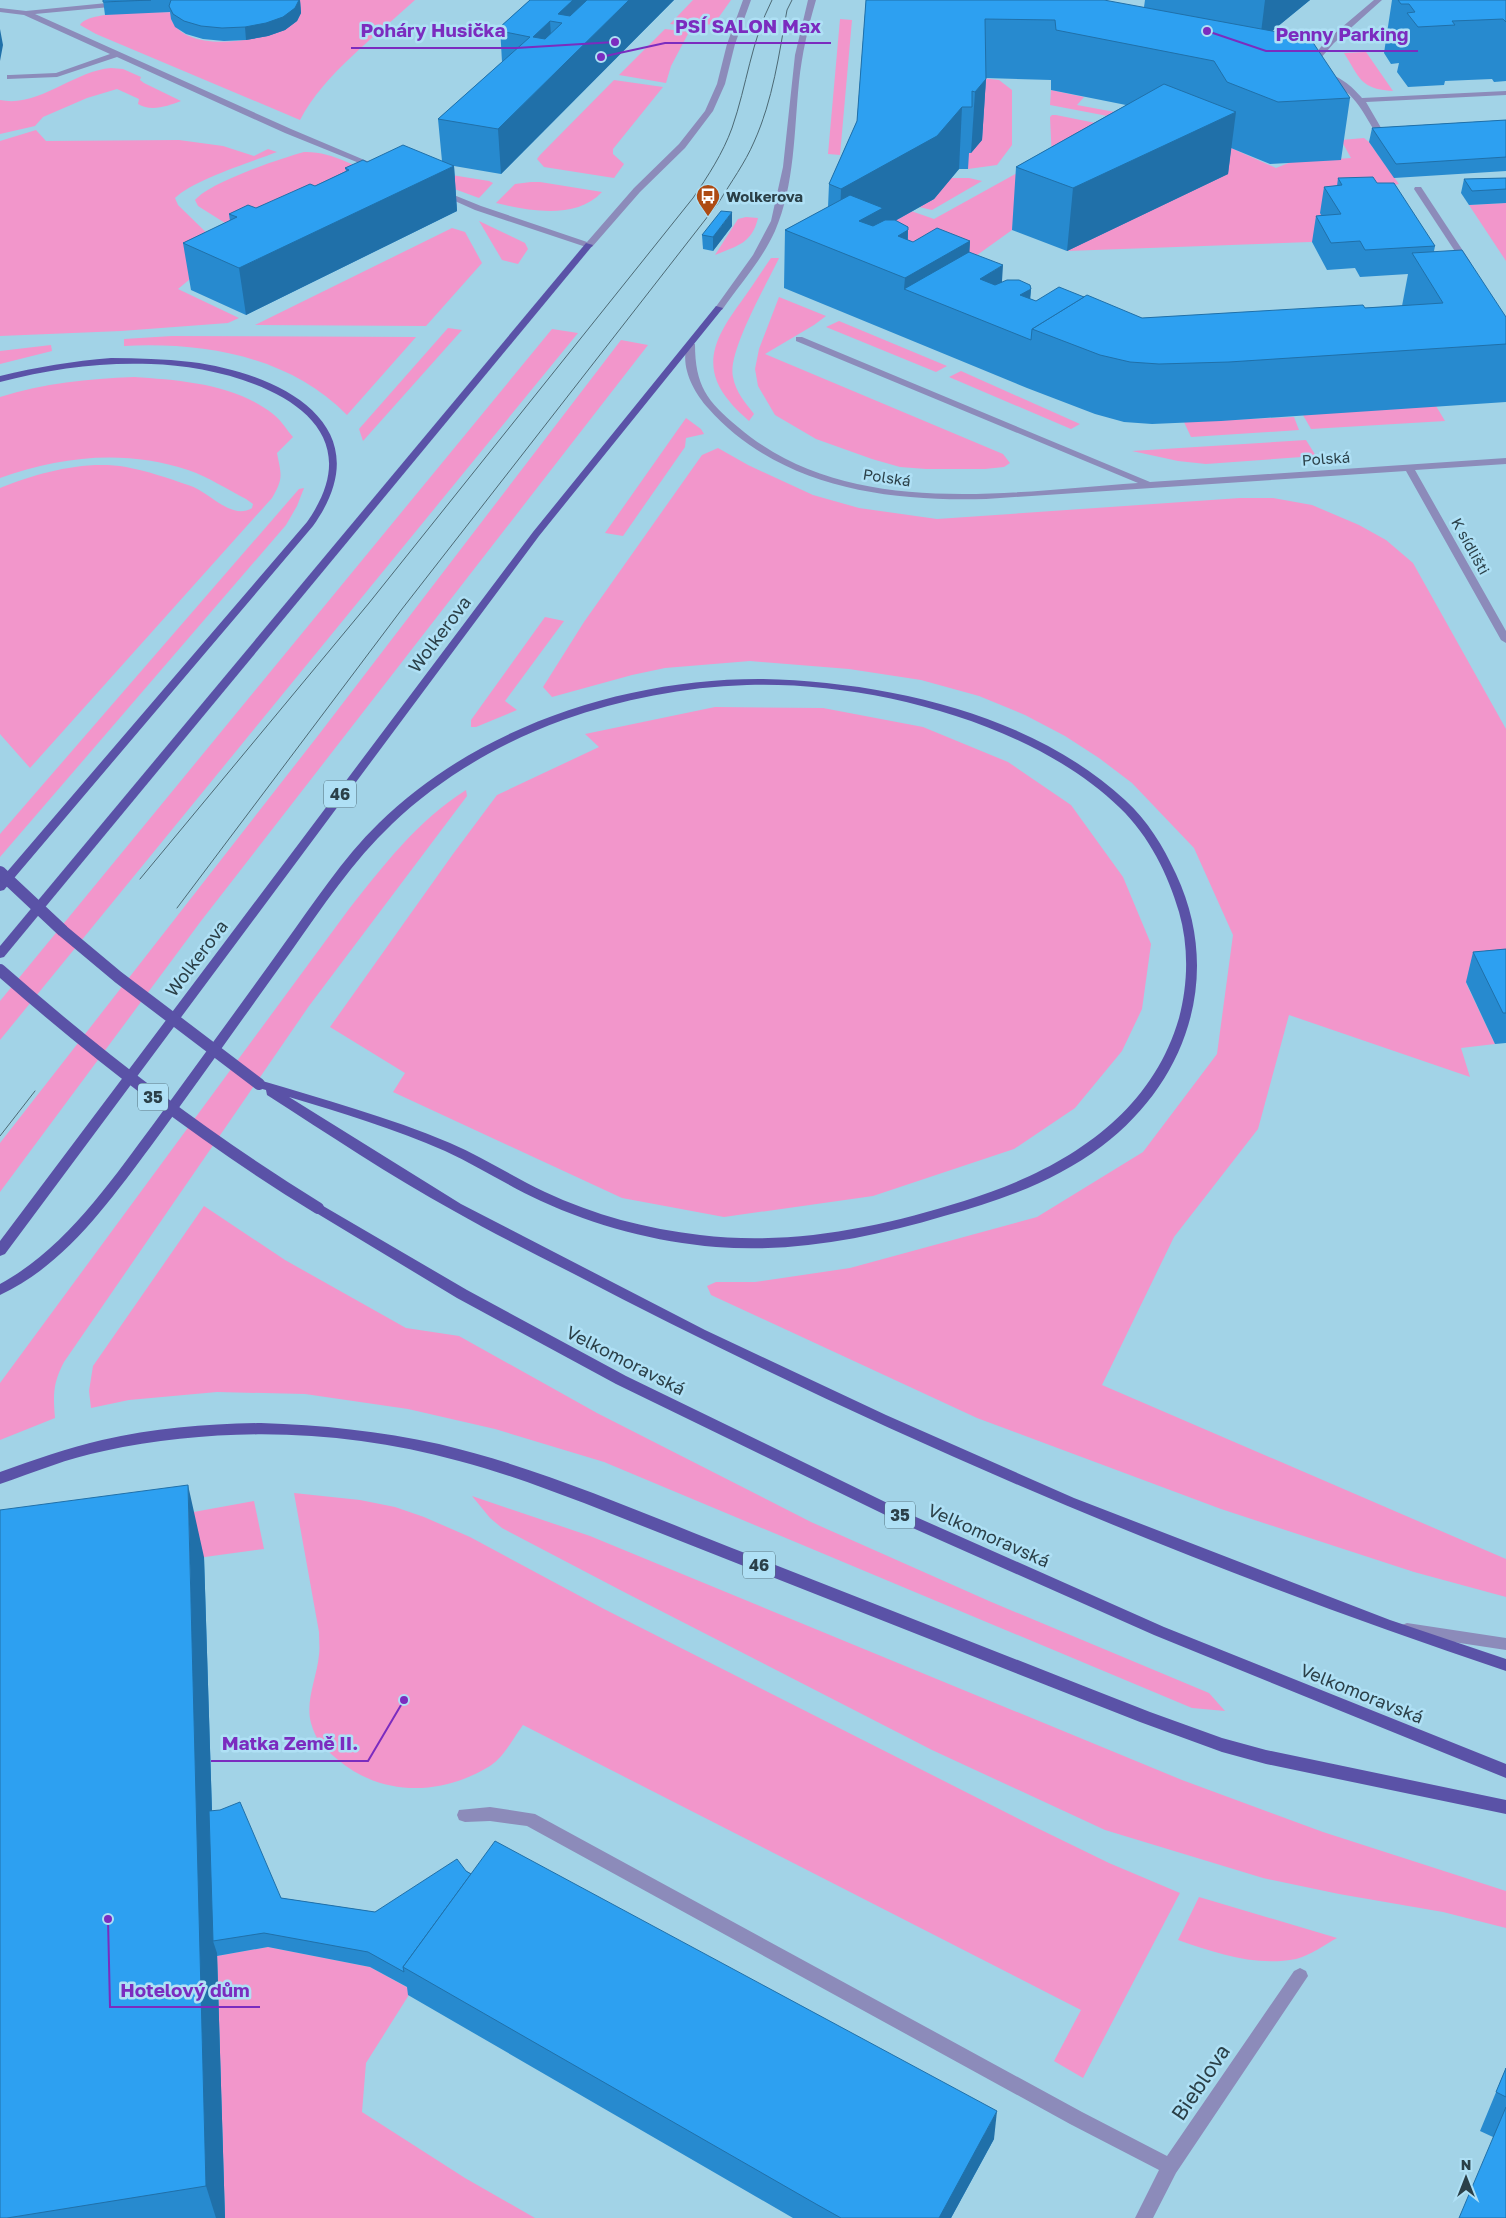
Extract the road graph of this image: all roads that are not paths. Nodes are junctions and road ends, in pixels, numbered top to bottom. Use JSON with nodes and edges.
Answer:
{"nodes":[{"id":1,"x":747,"y":0,"type":"edge"},
{"id":2,"x":812,"y":0,"type":"edge"},
{"id":3,"x":1378,"y":0,"type":"edge"},
{"id":4,"x":107,"y":4,"type":"edge"},
{"id":5,"x":0,"y":10,"type":"edge"},
{"id":6,"x":26,"y":13,"type":"junction"},
{"id":7,"x":117,"y":54,"type":"junction"},
{"id":8,"x":10,"y":77,"type":"dead end"},
{"id":9,"x":1506,"y":93,"type":"edge"},
{"id":10,"x":1360,"y":100,"type":"junction"},
{"id":11,"x":1383,"y":138,"type":"edge"},
{"id":12,"x":382,"y":169,"type":"edge"},
{"id":13,"x":1418,"y":189,"type":"dead end"},
{"id":14,"x":434,"y":190,"type":"edge"},
{"id":15,"x":589,"y":245,"type":"junction"},
{"id":16,"x":1474,"y":274,"type":"edge"},
{"id":17,"x":719,"y":308,"type":"joint"},
{"id":18,"x":800,"y":339,"type":"dead end"},
{"id":19,"x":691,"y":344,"type":"junction"},
{"id":20,"x":0,"y":379,"type":"edge"},
{"id":21,"x":1506,"y":461,"type":"edge"},
{"id":22,"x":1409,"y":468,"type":"junction"},
{"id":23,"x":1149,"y":485,"type":"junction"},
{"id":24,"x":1506,"y":640,"type":"edge"},
{"id":25,"x":0,"y":872,"type":"edge"},
{"id":26,"x":0,"y":887,"type":"edge"},
{"id":27,"x":0,"y":954,"type":"edge"},
{"id":28,"x":0,"y":970,"type":"edge"},
{"id":29,"x":259,"y":1084,"type":"junction"},
{"id":30,"x":0,"y":1251,"type":"edge"},
{"id":31,"x":0,"y":1290,"type":"edge"},
{"id":32,"x":0,"y":1478,"type":"edge"},
{"id":33,"x":1386,"y":1625,"type":"junction"},
{"id":34,"x":1506,"y":1644,"type":"edge"},
{"id":35,"x":1506,"y":1665,"type":"edge"},
{"id":36,"x":1506,"y":1771,"type":"edge"},
{"id":37,"x":1506,"y":1807,"type":"edge"},
{"id":38,"x":465,"y":1815,"type":"dead end"},
{"id":39,"x":1300,"y":1976,"type":"dead end"},
{"id":40,"x":1170,"y":2167,"type":"junction"},
{"id":41,"x":1144,"y":2218,"type":"edge"}],
"edges":[{"from":1,"to":15,"type":"street"},
{"from":2,"to":17,"type":"street","name":"Wolkerova"},
{"from":3,"to":10,"type":"street"},
{"from":4,"to":6,"type":"street"},
{"from":5,"to":6,"type":"street"},
{"from":6,"to":7,"type":"street"},
{"from":7,"to":8,"type":"street"},
{"from":7,"to":12,"type":"street"},
{"from":9,"to":10,"type":"street"},
{"from":10,"to":11,"type":"street"},
{"from":13,"to":16,"type":"street"},
{"from":14,"to":15,"type":"street"},
{"from":15,"to":27,"type":"main road"},
{"from":17,"to":19,"type":"main road","name":"Wolkerova","number":"46"},
{"from":18,"to":23,"type":"street","name":"Polská"},
{"from":19,"to":23,"type":"street","name":"Polská"},
{"from":19,"to":30,"type":"main road","name":"Wolkerova","number":"46"},
{"from":20,"to":26,"type":"main road"},
{"from":21,"to":22,"type":"street","name":"Polská"},
{"from":22,"to":23,"type":"street","name":"Polská"},
{"from":22,"to":24,"type":"street","name":"K sídlišti"},
{"from":25,"to":29,"type":"main road","bridge":true},
{"from":28,"to":36,"type":"main road","name":"Velkomoravská","number":"35","bridge":true},
{"from":29,"to":31,"type":"main road"},
{"from":29,"to":33,"type":"main road"},
{"from":32,"to":37,"type":"main road","number":"46"},
{"from":33,"to":34,"type":"street"},
{"from":33,"to":35,"type":"main road"},
{"from":38,"to":40,"type":"street"},
{"from":39,"to":40,"type":"street","name":"Bieblova"},
{"from":40,"to":41,"type":"street","name":"Bieblova"}]}
